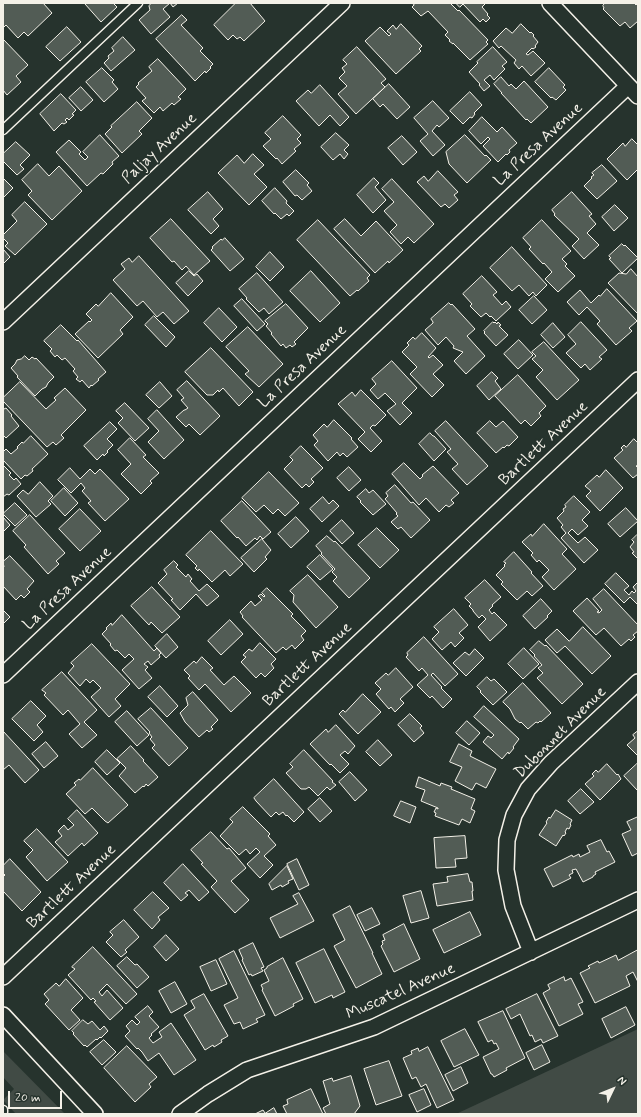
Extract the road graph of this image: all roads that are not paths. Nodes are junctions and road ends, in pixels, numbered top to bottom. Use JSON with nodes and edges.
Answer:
{"nodes":[{"id":1,"x":138,"y":3,"type":"edge"},
{"id":2,"x":342,"y":3,"type":"edge"},
{"id":3,"x":550,"y":3,"type":"edge"},
{"id":4,"x":633,"y":91,"type":"edge"},
{"id":5,"x":3,"y":130,"type":"edge"},
{"id":6,"x":3,"y":322,"type":"edge"},
{"id":7,"x":638,"y":380,"type":"edge"},
{"id":8,"x":3,"y":675,"type":"edge"},
{"id":9,"x":638,"y":682,"type":"edge"},
{"id":10,"x":638,"y":900,"type":"edge"},
{"id":11,"x":531,"y":952,"type":"junction"},
{"id":12,"x":3,"y":977,"type":"edge"},
{"id":13,"x":3,"y":1015,"type":"edge"},
{"id":14,"x":95,"y":1114,"type":"edge"},
{"id":15,"x":180,"y":1114,"type":"edge"}],
"edges":[{"from":1,"to":5,"type":"lane"},
{"from":2,"to":6,"type":"street","name":"Paljay Avenue"},
{"from":3,"to":4,"type":"street"},
{"from":4,"to":8,"type":"street","name":"La Presa Avenue"},
{"from":7,"to":12,"type":"street","name":"Bartlett Avenue"},
{"from":9,"to":11,"type":"street","name":"Dubonnet Avenue"},
{"from":10,"to":11,"type":"street","name":"Muscatel Avenue"},
{"from":11,"to":15,"type":"street","name":"Muscatel Avenue"},
{"from":13,"to":14,"type":"street"}]}
